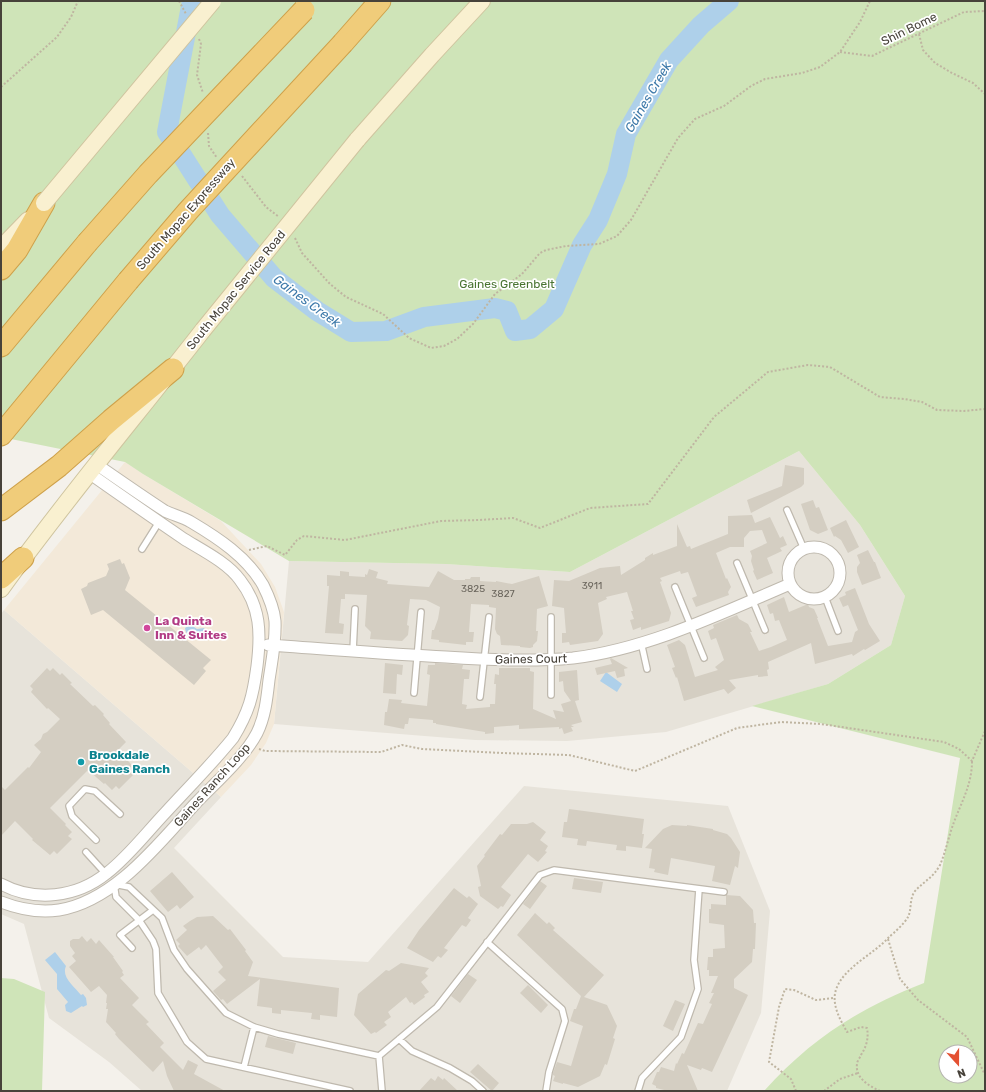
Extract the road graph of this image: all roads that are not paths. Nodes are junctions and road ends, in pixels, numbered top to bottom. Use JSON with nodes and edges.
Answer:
{"nodes":[{"id":1,"x":213,"y":1,"type":"edge"},
{"id":2,"x":380,"y":1,"type":"edge"},
{"id":3,"x":388,"y":1,"type":"edge"},
{"id":4,"x":482,"y":1,"type":"edge"},
{"id":5,"x":309,"y":6,"type":"edge"},
{"id":6,"x":361,"y":23,"type":"junction"},
{"id":7,"x":44,"y":203,"type":"junction"},
{"id":8,"x":1,"y":248,"type":"edge"},
{"id":9,"x":1,"y":269,"type":"edge"},
{"id":10,"x":1,"y":346,"type":"edge"},
{"id":11,"x":173,"y":369,"type":"junction"},
{"id":12,"x":1,"y":435,"type":"edge"},
{"id":13,"x":93,"y":469,"type":"junction"},
{"id":14,"x":1,"y":510,"type":"edge"},
{"id":15,"x":787,"y":510,"type":"dead end"},
{"id":16,"x":167,"y":512,"type":"junction"},
{"id":17,"x":159,"y":522,"type":"junction"},
{"id":18,"x":142,"y":549,"type":"dead end"},
{"id":19,"x":804,"y":549,"type":"junction"},
{"id":20,"x":23,"y":558,"type":"junction"},
{"id":21,"x":737,"y":563,"type":"dead end"},
{"id":22,"x":1,"y":578,"type":"edge"},
{"id":23,"x":790,"y":584,"type":"junction"},
{"id":24,"x":675,"y":587,"type":"dead end"},
{"id":25,"x":1,"y":589,"type":"edge"},
{"id":26,"x":825,"y":597,"type":"junction"},
{"id":27,"x":752,"y":600,"type":"junction"},
{"id":28,"x":355,"y":609,"type":"dead end"},
{"id":29,"x":421,"y":612,"type":"dead end"},
{"id":30,"x":489,"y":617,"type":"dead end"},
{"id":31,"x":551,"y":617,"type":"dead end"},
{"id":32,"x":691,"y":625,"type":"junction"},
{"id":33,"x":765,"y":630,"type":"dead end"},
{"id":34,"x":838,"y":631,"type":"dead end"},
{"id":35,"x":641,"y":642,"type":"junction"},
{"id":36,"x":260,"y":645,"type":"junction"},
{"id":37,"x":274,"y":646,"type":"junction"},
{"id":38,"x":353,"y":651,"type":"junction"},
{"id":39,"x":417,"y":656,"type":"junction"},
{"id":40,"x":704,"y":658,"type":"dead end"},
{"id":41,"x":551,"y":659,"type":"junction"},
{"id":42,"x":484,"y":660,"type":"junction"},
{"id":43,"x":647,"y":669,"type":"dead end"},
{"id":44,"x":414,"y":693,"type":"dead end"},
{"id":45,"x":551,"y":695,"type":"dead end"},
{"id":46,"x":480,"y":697,"type":"dead end"},
{"id":47,"x":120,"y":814,"type":"dead end"},
{"id":48,"x":96,"y":840,"type":"dead end"},
{"id":49,"x":86,"y":852,"type":"dead end"},
{"id":50,"x":106,"y":874,"type":"junction"},
{"id":51,"x":1,"y":884,"type":"edge"},
{"id":52,"x":114,"y":884,"type":"junction"},
{"id":53,"x":699,"y":889,"type":"junction"},
{"id":54,"x":724,"y":892,"type":"dead end"},
{"id":55,"x":1,"y":902,"type":"edge"},
{"id":56,"x":153,"y":910,"type":"junction"},
{"id":57,"x":139,"y":920,"type":"junction"},
{"id":58,"x":487,"y":942,"type":"junction"},
{"id":59,"x":132,"y":948,"type":"dead end"},
{"id":60,"x":254,"y":1027,"type":"junction"},
{"id":61,"x":399,"y":1039,"type":"junction"},
{"id":62,"x":379,"y":1056,"type":"junction"},
{"id":63,"x":244,"y":1067,"type":"junction"},
{"id":64,"x":350,"y":1091,"type":"edge"},
{"id":65,"x":382,"y":1091,"type":"edge"},
{"id":66,"x":483,"y":1091,"type":"edge"},
{"id":67,"x":546,"y":1091,"type":"edge"},
{"id":68,"x":638,"y":1091,"type":"edge"}],
"edges":[{"from":1,"to":7,"type":"main road","bridge":true},
{"from":2,"to":6,"type":"highway","name":"South Mopac Expressway"},
{"from":3,"to":6,"type":"highway"},
{"from":4,"to":11,"type":"main road","name":"South Mopac Service Road","bridge":true},
{"from":5,"to":10,"type":"highway","bridge":true},
{"from":6,"to":12,"type":"highway","name":"South Mopac Expressway","bridge":true},
{"from":7,"to":8,"type":"main road"},
{"from":7,"to":9,"type":"highway"},
{"from":11,"to":13,"type":"main road","name":"South Mopac Service Road"},
{"from":11,"to":14,"type":"highway"},
{"from":13,"to":16,"type":"street","name":"Gaines Ranch Loop"},
{"from":13,"to":17,"type":"street","name":"Gaines Ranch Loop"},
{"from":13,"to":20,"type":"main road","name":"South Mopac Service Road"},
{"from":15,"to":19,"type":"lane"},
{"from":16,"to":17,"type":"street"},
{"from":16,"to":37,"type":"street","name":"Gaines Ranch Loop"},
{"from":17,"to":18,"type":"lane"},
{"from":17,"to":36,"type":"street","name":"Gaines Ranch Loop"},
{"from":19,"to":23,"type":"street"},
{"from":19,"to":26,"type":"street"},
{"from":20,"to":22,"type":"highway"},
{"from":20,"to":25,"type":"main road","name":"South Mopac Service Road"},
{"from":21,"to":27,"type":"lane"},
{"from":23,"to":26,"type":"street"},
{"from":23,"to":27,"type":"street","name":"Gaines Court"},
{"from":24,"to":32,"type":"lane"},
{"from":26,"to":34,"type":"lane"},
{"from":27,"to":32,"type":"street","name":"Gaines Court"},
{"from":27,"to":33,"type":"lane"},
{"from":28,"to":38,"type":"lane"},
{"from":29,"to":39,"type":"lane"},
{"from":30,"to":42,"type":"lane"},
{"from":31,"to":41,"type":"lane"},
{"from":32,"to":35,"type":"street","name":"Gaines Court"},
{"from":32,"to":40,"type":"lane"},
{"from":35,"to":41,"type":"street","name":"Gaines Court"},
{"from":35,"to":43,"type":"lane"},
{"from":36,"to":37,"type":"street","name":"Gaines Court"},
{"from":36,"to":50,"type":"street","name":"Gaines Ranch Loop"},
{"from":37,"to":38,"type":"street","name":"Gaines Court"},
{"from":37,"to":52,"type":"street","name":"Gaines Ranch Loop"},
{"from":38,"to":39,"type":"street","name":"Gaines Court"},
{"from":39,"to":42,"type":"street","name":"Gaines Court"},
{"from":39,"to":44,"type":"lane"},
{"from":41,"to":42,"type":"street","name":"Gaines Court"},
{"from":41,"to":45,"type":"lane"},
{"from":42,"to":46,"type":"lane"},
{"from":47,"to":48,"type":"lane"},
{"from":49,"to":50,"type":"lane"},
{"from":50,"to":51,"type":"street","name":"Gaines Ranch Loop"},
{"from":50,"to":52,"type":"street"},
{"from":52,"to":55,"type":"street","name":"Gaines Ranch Loop"},
{"from":52,"to":56,"type":"lane"},
{"from":52,"to":57,"type":"lane"},
{"from":53,"to":54,"type":"lane"},
{"from":53,"to":58,"type":"lane"},
{"from":53,"to":68,"type":"lane"},
{"from":56,"to":57,"type":"lane"},
{"from":56,"to":60,"type":"lane"},
{"from":57,"to":59,"type":"lane"},
{"from":57,"to":63,"type":"lane"},
{"from":58,"to":61,"type":"lane"},
{"from":58,"to":67,"type":"lane"},
{"from":60,"to":62,"type":"lane"},
{"from":60,"to":63,"type":"lane"},
{"from":61,"to":62,"type":"lane"},
{"from":61,"to":66,"type":"lane"},
{"from":62,"to":65,"type":"lane"},
{"from":63,"to":64,"type":"lane"}]}
